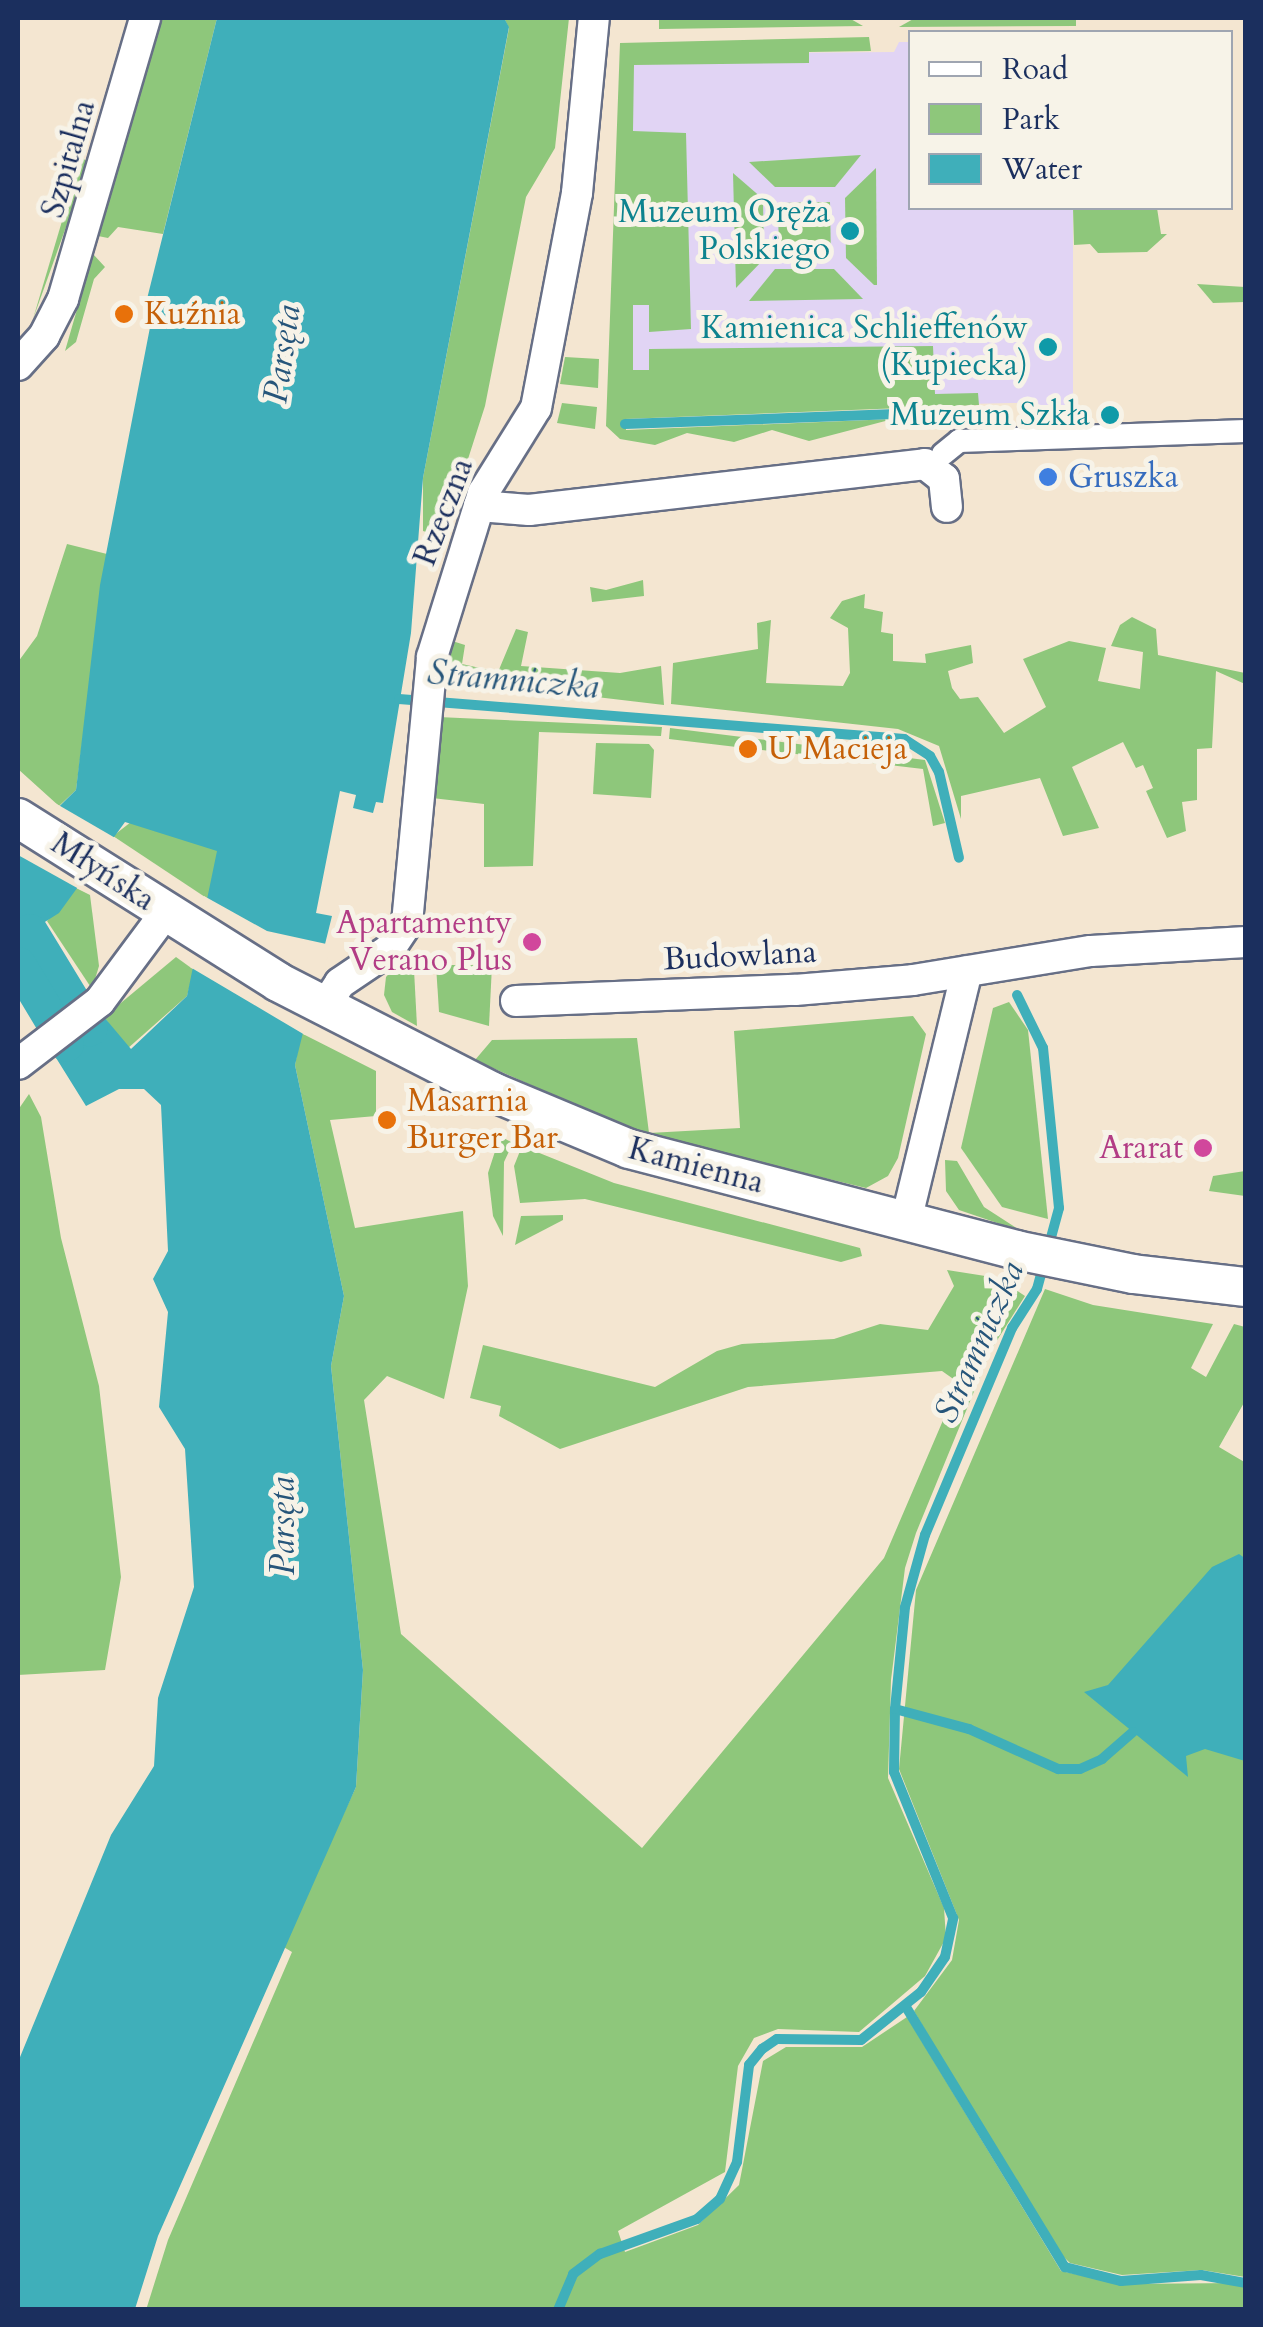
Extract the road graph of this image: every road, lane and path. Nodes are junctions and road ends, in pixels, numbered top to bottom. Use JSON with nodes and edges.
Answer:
{"nodes":[{"id":1,"x":145,"y":18,"type":"edge"},
{"id":2,"x":594,"y":18,"type":"edge"},
{"id":3,"x":18,"y":365,"type":"edge"},
{"id":4,"x":1246,"y":431,"type":"edge"},
{"id":5,"x":934,"y":459,"type":"junction"},
{"id":6,"x":478,"y":506,"type":"junction"},
{"id":7,"x":947,"y":507,"type":"dead end"},
{"id":8,"x":23,"y":821,"type":"edge"},
{"id":9,"x":177,"y":920,"type":"junction"},
{"id":10,"x":1246,"y":942,"type":"edge"},
{"id":11,"x":968,"y":972,"type":"junction"},
{"id":12,"x":516,"y":1001,"type":"dead end"},
{"id":13,"x":323,"y":1005,"type":"junction"},
{"id":14,"x":18,"y":1064,"type":"edge"},
{"id":15,"x":906,"y":1221,"type":"junction"},
{"id":16,"x":1246,"y":1287,"type":"edge"}],
"edges":[{"from":1,"to":3,"type":"street","name":"Szpitalna"},
{"from":2,"to":6,"type":"street","name":"Rzeczna"},
{"from":4,"to":5,"type":"street"},
{"from":5,"to":6,"type":"street"},
{"from":5,"to":7,"type":"street"},
{"from":6,"to":13,"type":"street","name":"Rzeczna"},
{"from":8,"to":9,"type":"street","name":"Młyńska"},
{"from":9,"to":13,"type":"street","name":"Kamienna"},
{"from":9,"to":14,"type":"street"},
{"from":10,"to":11,"type":"street","name":"Budowlana"},
{"from":11,"to":12,"type":"street","name":"Budowlana"},
{"from":11,"to":15,"type":"street"},
{"from":13,"to":15,"type":"street","name":"Kamienna"},
{"from":15,"to":16,"type":"street","name":"Kamienna"}]}
